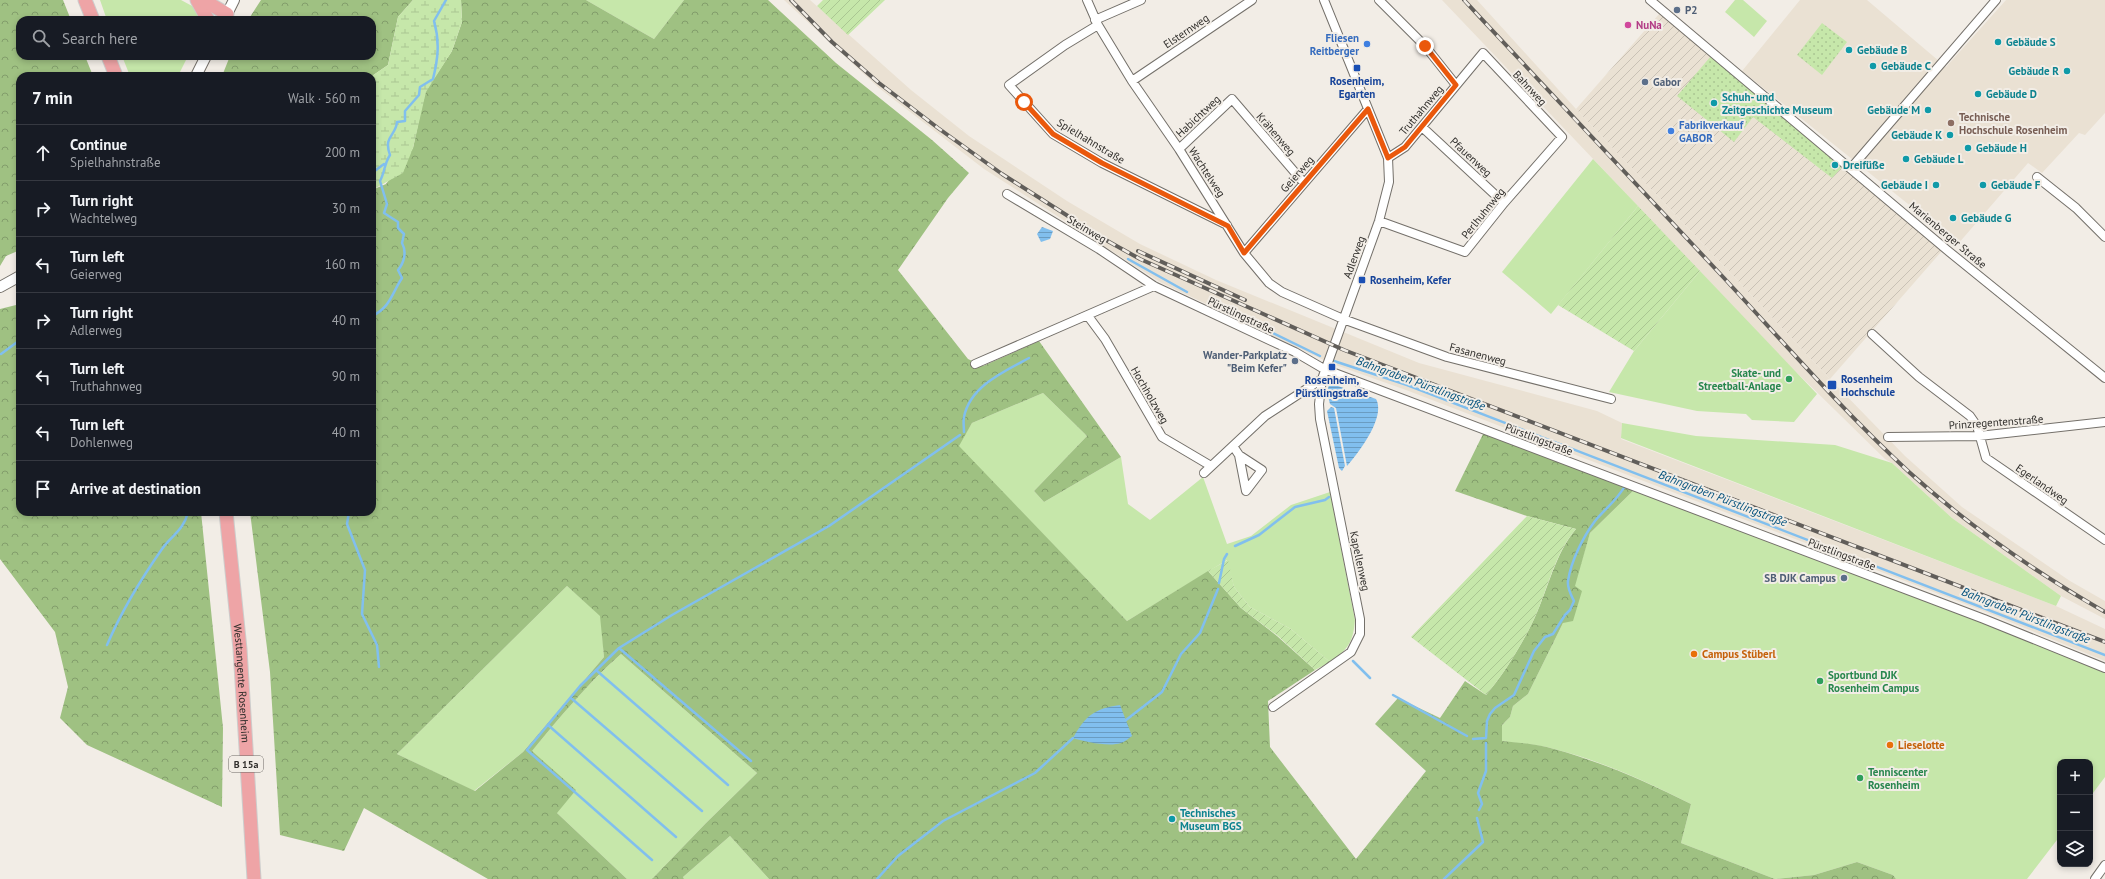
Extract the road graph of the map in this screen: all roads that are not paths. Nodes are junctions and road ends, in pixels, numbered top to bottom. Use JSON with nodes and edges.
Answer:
{"nodes":[{"id":1,"x":85,"y":0,"type":"edge"},
{"id":2,"x":92,"y":0,"type":"edge"},
{"id":3,"x":197,"y":0,"type":"edge"},
{"id":4,"x":203,"y":0,"type":"edge"},
{"id":5,"x":234,"y":0,"type":"edge"},
{"id":6,"x":1087,"y":0,"type":"edge"},
{"id":7,"x":1141,"y":0,"type":"edge"},
{"id":8,"x":1252,"y":0,"type":"edge"},
{"id":9,"x":1324,"y":0,"type":"edge"},
{"id":10,"x":1379,"y":0,"type":"edge"},
{"id":11,"x":1650,"y":0,"type":"edge"},
{"id":12,"x":1996,"y":0,"type":"edge"},
{"id":13,"x":92,"y":16,"type":"edge"},
{"id":14,"x":92,"y":16,"type":"edge"},
{"id":15,"x":206,"y":16,"type":"edge"},
{"id":16,"x":224,"y":16,"type":"edge"},
{"id":17,"x":226,"y":16,"type":"edge"},
{"id":18,"x":1096,"y":22,"type":"junction"},
{"id":19,"x":1483,"y":53,"type":"joint"},
{"id":20,"x":110,"y":60,"type":"edge"},
{"id":21,"x":204,"y":60,"type":"edge"},
{"id":22,"x":114,"y":72,"type":"edge"},
{"id":23,"x":198,"y":72,"type":"edge"},
{"id":24,"x":1132,"y":81,"type":"junction"},
{"id":25,"x":1456,"y":85,"type":"junction"},
{"id":26,"x":1232,"y":98,"type":"joint"},
{"id":27,"x":1368,"y":109,"type":"junction"},
{"id":28,"x":1422,"y":127,"type":"junction"},
{"id":29,"x":1562,"y":137,"type":"joint"},
{"id":30,"x":1179,"y":149,"type":"junction"},
{"id":31,"x":1388,"y":158,"type":"junction"},
{"id":32,"x":1851,"y":168,"type":"junction"},
{"id":33,"x":2037,"y":176,"type":"dead end"},
{"id":34,"x":1304,"y":183,"type":"junction"},
{"id":35,"x":1007,"y":194,"type":"dead end"},
{"id":36,"x":1504,"y":203,"type":"junction"},
{"id":37,"x":1379,"y":221,"type":"junction"},
{"id":38,"x":1228,"y":226,"type":"junction"},
{"id":39,"x":2105,"y":238,"type":"edge"},
{"id":40,"x":1244,"y":253,"type":"junction"},
{"id":41,"x":16,"y":278,"type":"edge"},
{"id":42,"x":1154,"y":286,"type":"junction"},
{"id":43,"x":0,"y":287,"type":"edge"},
{"id":44,"x":1088,"y":316,"type":"junction"},
{"id":45,"x":1343,"y":319,"type":"junction"},
{"id":46,"x":1872,"y":334,"type":"dead end"},
{"id":47,"x":975,"y":364,"type":"dead end"},
{"id":48,"x":1324,"y":369,"type":"junction"},
{"id":49,"x":2105,"y":378,"type":"edge"},
{"id":50,"x":1322,"y":379,"type":"junction"},
{"id":51,"x":1611,"y":399,"type":"dead end"},
{"id":52,"x":2105,"y":422,"type":"edge"},
{"id":53,"x":1979,"y":436,"type":"junction"},
{"id":54,"x":1888,"y":437,"type":"dead end"},
{"id":55,"x":1233,"y":446,"type":"junction"},
{"id":56,"x":1239,"y":455,"type":"dead end"},
{"id":57,"x":1211,"y":466,"type":"junction"},
{"id":58,"x":1204,"y":473,"type":"dead end"},
{"id":59,"x":226,"y":516,"type":"edge"},
{"id":60,"x":2105,"y":540,"type":"edge"},
{"id":61,"x":2105,"y":668,"type":"edge"},
{"id":62,"x":1273,"y":707,"type":"dead end"},
{"id":63,"x":2105,"y":865,"type":"edge"},
{"id":64,"x":254,"y":879,"type":"edge"},
{"id":65,"x":2095,"y":879,"type":"edge"}],
"edges":[{"from":1,"to":13,"type":"highway"},
{"from":2,"to":14,"type":"highway"},
{"from":3,"to":15,"type":"highway"},
{"from":4,"to":16,"type":"highway"},
{"from":5,"to":17,"type":"street"},
{"from":6,"to":18,"type":"street","name":"Wachtelweg"},
{"from":7,"to":18,"type":"street"},
{"from":8,"to":24,"type":"street","name":"Elsternweg"},
{"from":9,"to":27,"type":"street","name":"Adlerweg"},
{"from":10,"to":25,"type":"street"},
{"from":11,"to":32,"type":"street","name":"Marienberger Straße"},
{"from":12,"to":32,"type":"street"},
{"from":18,"to":24,"type":"street","name":"Wachtelweg"},
{"from":18,"to":38,"type":"street","name":"Spielhahnstraße"},
{"from":19,"to":25,"type":"street","name":"Truthahnweg"},
{"from":19,"to":29,"type":"street","name":"Bahnweg"},
{"from":20,"to":22,"type":"highway"},
{"from":21,"to":23,"type":"street"},
{"from":24,"to":30,"type":"street","name":"Wachtelweg"},
{"from":25,"to":28,"type":"street","name":"Truthahnweg"},
{"from":26,"to":30,"type":"street","name":"Habichtweg"},
{"from":26,"to":34,"type":"street","name":"Krähenweg"},
{"from":27,"to":31,"type":"street","name":"Adlerweg"},
{"from":27,"to":34,"type":"street","name":"Geierweg"},
{"from":28,"to":31,"type":"street","name":"Truthahnweg"},
{"from":28,"to":36,"type":"street","name":"Pfauenweg"},
{"from":29,"to":36,"type":"street","name":"Perlhuhnweg"},
{"from":30,"to":38,"type":"street","name":"Wachtelweg"},
{"from":31,"to":37,"type":"street","name":"Adlerweg"},
{"from":32,"to":49,"type":"street","name":"Marienberger Straße"},
{"from":33,"to":39,"type":"street"},
{"from":34,"to":40,"type":"street","name":"Geierweg"},
{"from":35,"to":42,"type":"street","name":"Steinweg"},
{"from":36,"to":37,"type":"street","name":"Perlhuhnweg"},
{"from":37,"to":45,"type":"street","name":"Adlerweg"},
{"from":38,"to":40,"type":"street","name":"Wachtelweg"},
{"from":40,"to":45,"type":"street","name":"Wachtelweg"},
{"from":41,"to":43,"type":"street"},
{"from":42,"to":44,"type":"street"},
{"from":42,"to":48,"type":"street","name":"Pürstlingstraße"},
{"from":44,"to":47,"type":"street"},
{"from":44,"to":57,"type":"street","name":"Hochholzweg"},
{"from":45,"to":48,"type":"street","name":"Adlerweg"},
{"from":45,"to":51,"type":"street","name":"Fasanenweg"},
{"from":46,"to":53,"type":"street","name":"Egerlandweg"},
{"from":48,"to":50,"type":"street","name":"Adlerweg"},
{"from":48,"to":61,"type":"street","name":"Pürstlingstraße"},
{"from":50,"to":55,"type":"street"},
{"from":50,"to":62,"type":"street","name":"Kapellenweg"},
{"from":52,"to":53,"type":"street","name":"Prinzregentenstraße"},
{"from":53,"to":54,"type":"street","name":"Prinzregentenstraße"},
{"from":53,"to":60,"type":"street","name":"Egerlandweg"},
{"from":55,"to":56,"type":"street"},
{"from":55,"to":57,"type":"street"},
{"from":57,"to":58,"type":"street"},
{"from":59,"to":64,"type":"highway","name":"Westtangente Rosenheim","number":"B 15a"},
{"from":63,"to":65,"type":"street"}]}
